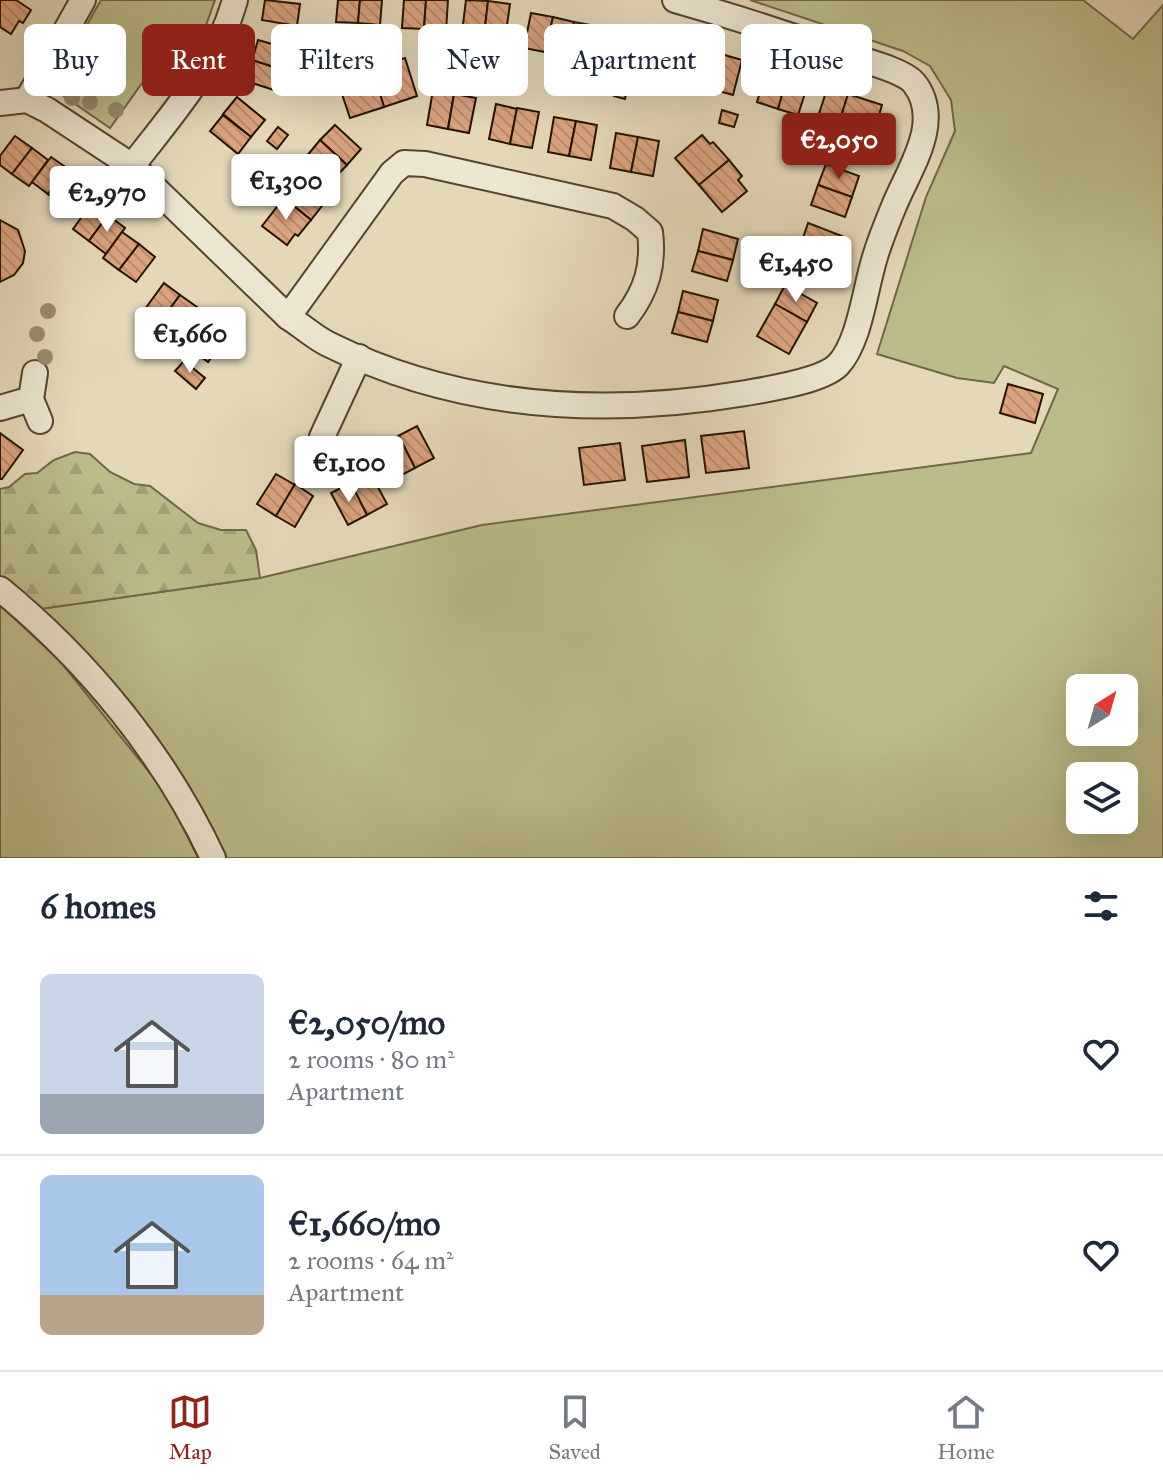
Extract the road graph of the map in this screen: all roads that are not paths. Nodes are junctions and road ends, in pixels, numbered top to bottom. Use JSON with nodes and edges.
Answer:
{"nodes":[{"id":1,"x":83,"y":0,"type":"edge"},
{"id":2,"x":235,"y":0,"type":"edge"},
{"id":3,"x":675,"y":0,"type":"edge"},
{"id":4,"x":27,"y":100,"type":"junction"},
{"id":5,"x":0,"y":103,"type":"edge"},
{"id":6,"x":132,"y":166,"type":"junction"},
{"id":7,"x":627,"y":316,"type":"dead end"},
{"id":8,"x":288,"y":317,"type":"junction"},
{"id":9,"x":359,"y":357,"type":"junction"},
{"id":10,"x":35,"y":373,"type":"dead end"},
{"id":11,"x":0,"y":408,"type":"edge"},
{"id":12,"x":322,"y":437,"type":"dead end"},
{"id":13,"x":0,"y":589,"type":"edge"},
{"id":14,"x":213,"y":858,"type":"edge"}],
"edges":[{"from":1,"to":4,"type":"street"},
{"from":2,"to":6,"type":"street"},
{"from":3,"to":9,"type":"street"},
{"from":4,"to":5,"type":"street"},
{"from":4,"to":6,"type":"street"},
{"from":6,"to":8,"type":"street"},
{"from":7,"to":8,"type":"street"},
{"from":8,"to":9,"type":"street"},
{"from":9,"to":12,"type":"street"},
{"from":10,"to":11,"type":"street"},
{"from":13,"to":14,"type":"street"}]}
